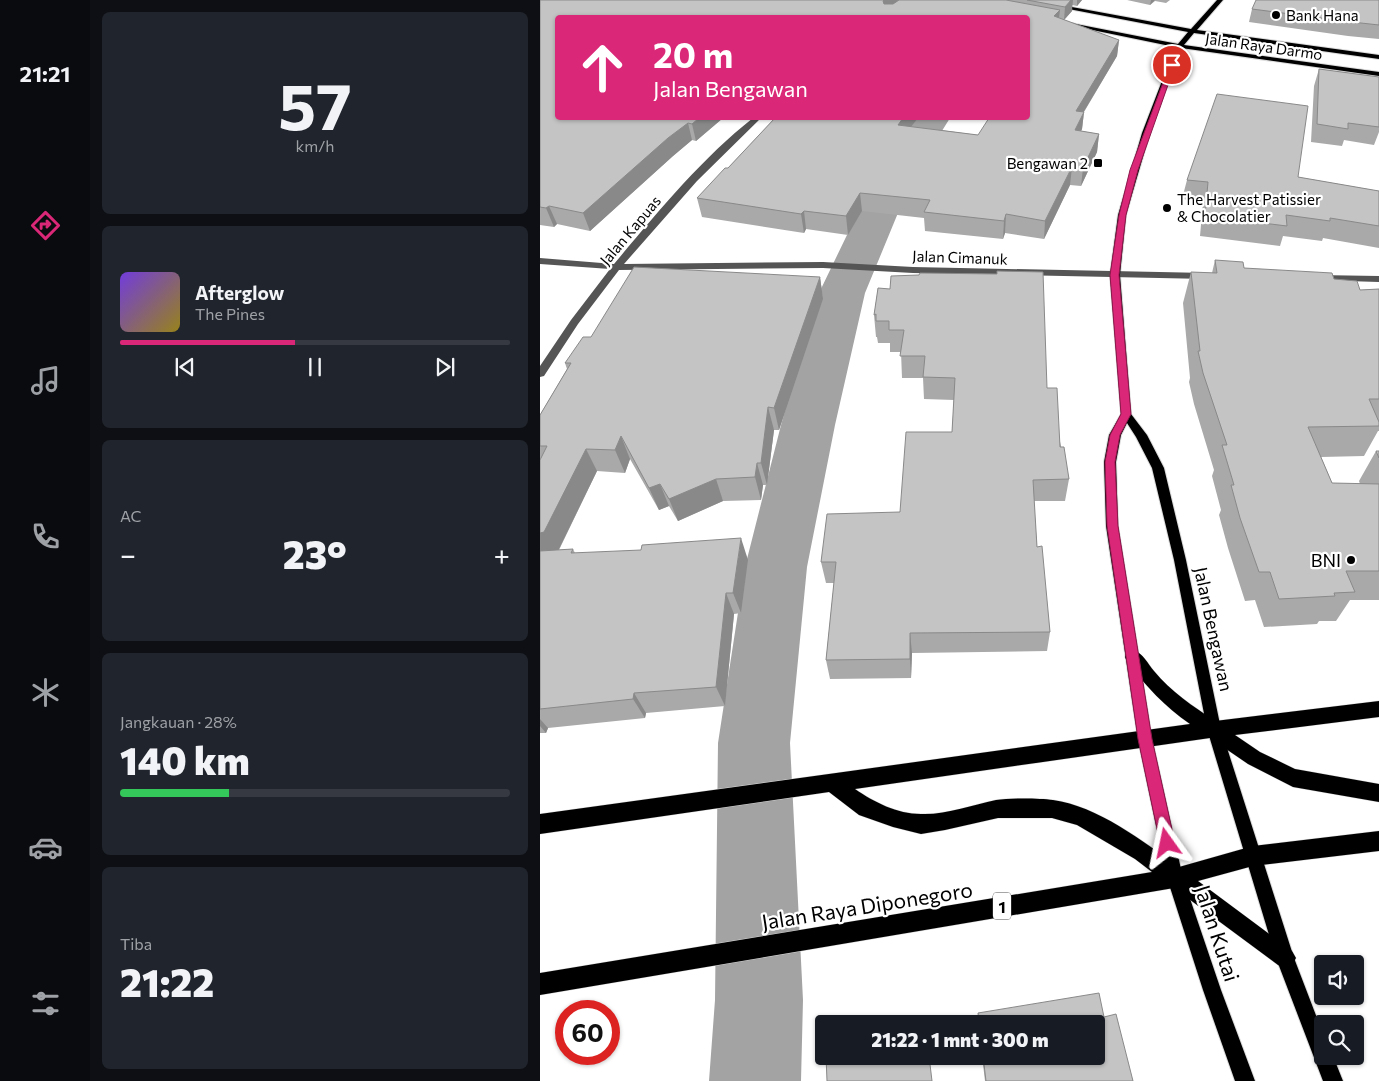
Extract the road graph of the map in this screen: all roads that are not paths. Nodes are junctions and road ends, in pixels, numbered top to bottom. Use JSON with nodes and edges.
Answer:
{"nodes":[{"id":1,"x":1025,"y":0,"type":"edge"},
{"id":2,"x":1220,"y":0,"type":"edge"},
{"id":3,"x":1060,"y":23,"type":"edge"},
{"id":4,"x":1191,"y":31,"type":"junction"},
{"id":5,"x":1179,"y":46,"type":"junction"},
{"id":6,"x":1379,"y":57,"type":"edge"},
{"id":7,"x":1379,"y":74,"type":"edge"},
{"id":8,"x":754,"y":120,"type":"edge"},
{"id":9,"x":540,"y":261,"type":"edge"},
{"id":10,"x":616,"y":267,"type":"junction"},
{"id":11,"x":1115,"y":275,"type":"junction"},
{"id":12,"x":1213,"y":276,"type":"edge"},
{"id":13,"x":1310,"y":278,"type":"edge"},
{"id":14,"x":1379,"y":279,"type":"edge"},
{"id":15,"x":540,"y":374,"type":"edge"},
{"id":16,"x":1126,"y":414,"type":"junction"},
{"id":17,"x":1132,"y":657,"type":"junction"},
{"id":18,"x":1379,"y":709,"type":"edge"},
{"id":19,"x":1214,"y":730,"type":"junction"},
{"id":20,"x":1145,"y":739,"type":"junction"},
{"id":21,"x":824,"y":784,"type":"junction"},
{"id":22,"x":1379,"y":793,"type":"edge"},
{"id":23,"x":540,"y":824,"type":"edge"},
{"id":24,"x":1379,"y":841,"type":"edge"},
{"id":25,"x":1252,"y":856,"type":"junction"},
{"id":26,"x":1175,"y":878,"type":"junction"},
{"id":27,"x":1286,"y":958,"type":"junction"},
{"id":28,"x":540,"y":984,"type":"edge"},
{"id":29,"x":1314,"y":1031,"type":"edge"},
{"id":30,"x":1327,"y":1065,"type":"edge"},
{"id":31,"x":1245,"y":1081,"type":"edge"},
{"id":32,"x":1333,"y":1081,"type":"edge"}],
"edges":[{"from":1,"to":4,"type":"main road","name":"Jalan Raya Darmo"},
{"from":2,"to":4,"type":"main road"},
{"from":3,"to":5,"type":"main road","name":"Jalan Raya Darmo"},
{"from":4,"to":5,"type":"main road"},
{"from":4,"to":6,"type":"main road","name":"Jalan Raya Darmo"},
{"from":5,"to":7,"type":"main road","name":"Jalan Raya Darmo"},
{"from":5,"to":11,"type":"main road"},
{"from":8,"to":10,"type":"street","name":"Jalan Kapuas"},
{"from":9,"to":10,"type":"street","name":"Jalan Cimanuk"},
{"from":10,"to":11,"type":"street","name":"Jalan Cimanuk"},
{"from":10,"to":15,"type":"street","name":"Jalan Kapuas"},
{"from":11,"to":12,"type":"street","name":"Jalan Cimanuk"},
{"from":11,"to":16,"type":"main road"},
{"from":13,"to":14,"type":"street"},
{"from":16,"to":17,"type":"main road"},
{"from":16,"to":19,"type":"main road","name":"Jalan Bengawan"},
{"from":17,"to":19,"type":"highway"},
{"from":17,"to":20,"type":"main road"},
{"from":18,"to":19,"type":"highway"},
{"from":19,"to":20,"type":"highway"},
{"from":19,"to":22,"type":"highway"},
{"from":19,"to":25,"type":"main road","name":"Jalan Bengawan"},
{"from":20,"to":21,"type":"highway"},
{"from":20,"to":26,"type":"main road","name":"Jalan Kutai"},
{"from":21,"to":23,"type":"highway"},
{"from":21,"to":26,"type":"highway"},
{"from":24,"to":25,"type":"highway","name":"Jalan Raya Diponegoro","number":"1"},
{"from":25,"to":26,"type":"highway","name":"Jalan Raya Diponegoro","number":"1"},
{"from":25,"to":27,"type":"main road"},
{"from":26,"to":27,"type":"highway"},
{"from":26,"to":28,"type":"highway","name":"Jalan Raya Diponegoro","number":"1"},
{"from":26,"to":31,"type":"main road","name":"Jalan Kutai"},
{"from":27,"to":29,"type":"main road"},
{"from":30,"to":32,"type":"main road"}]}
